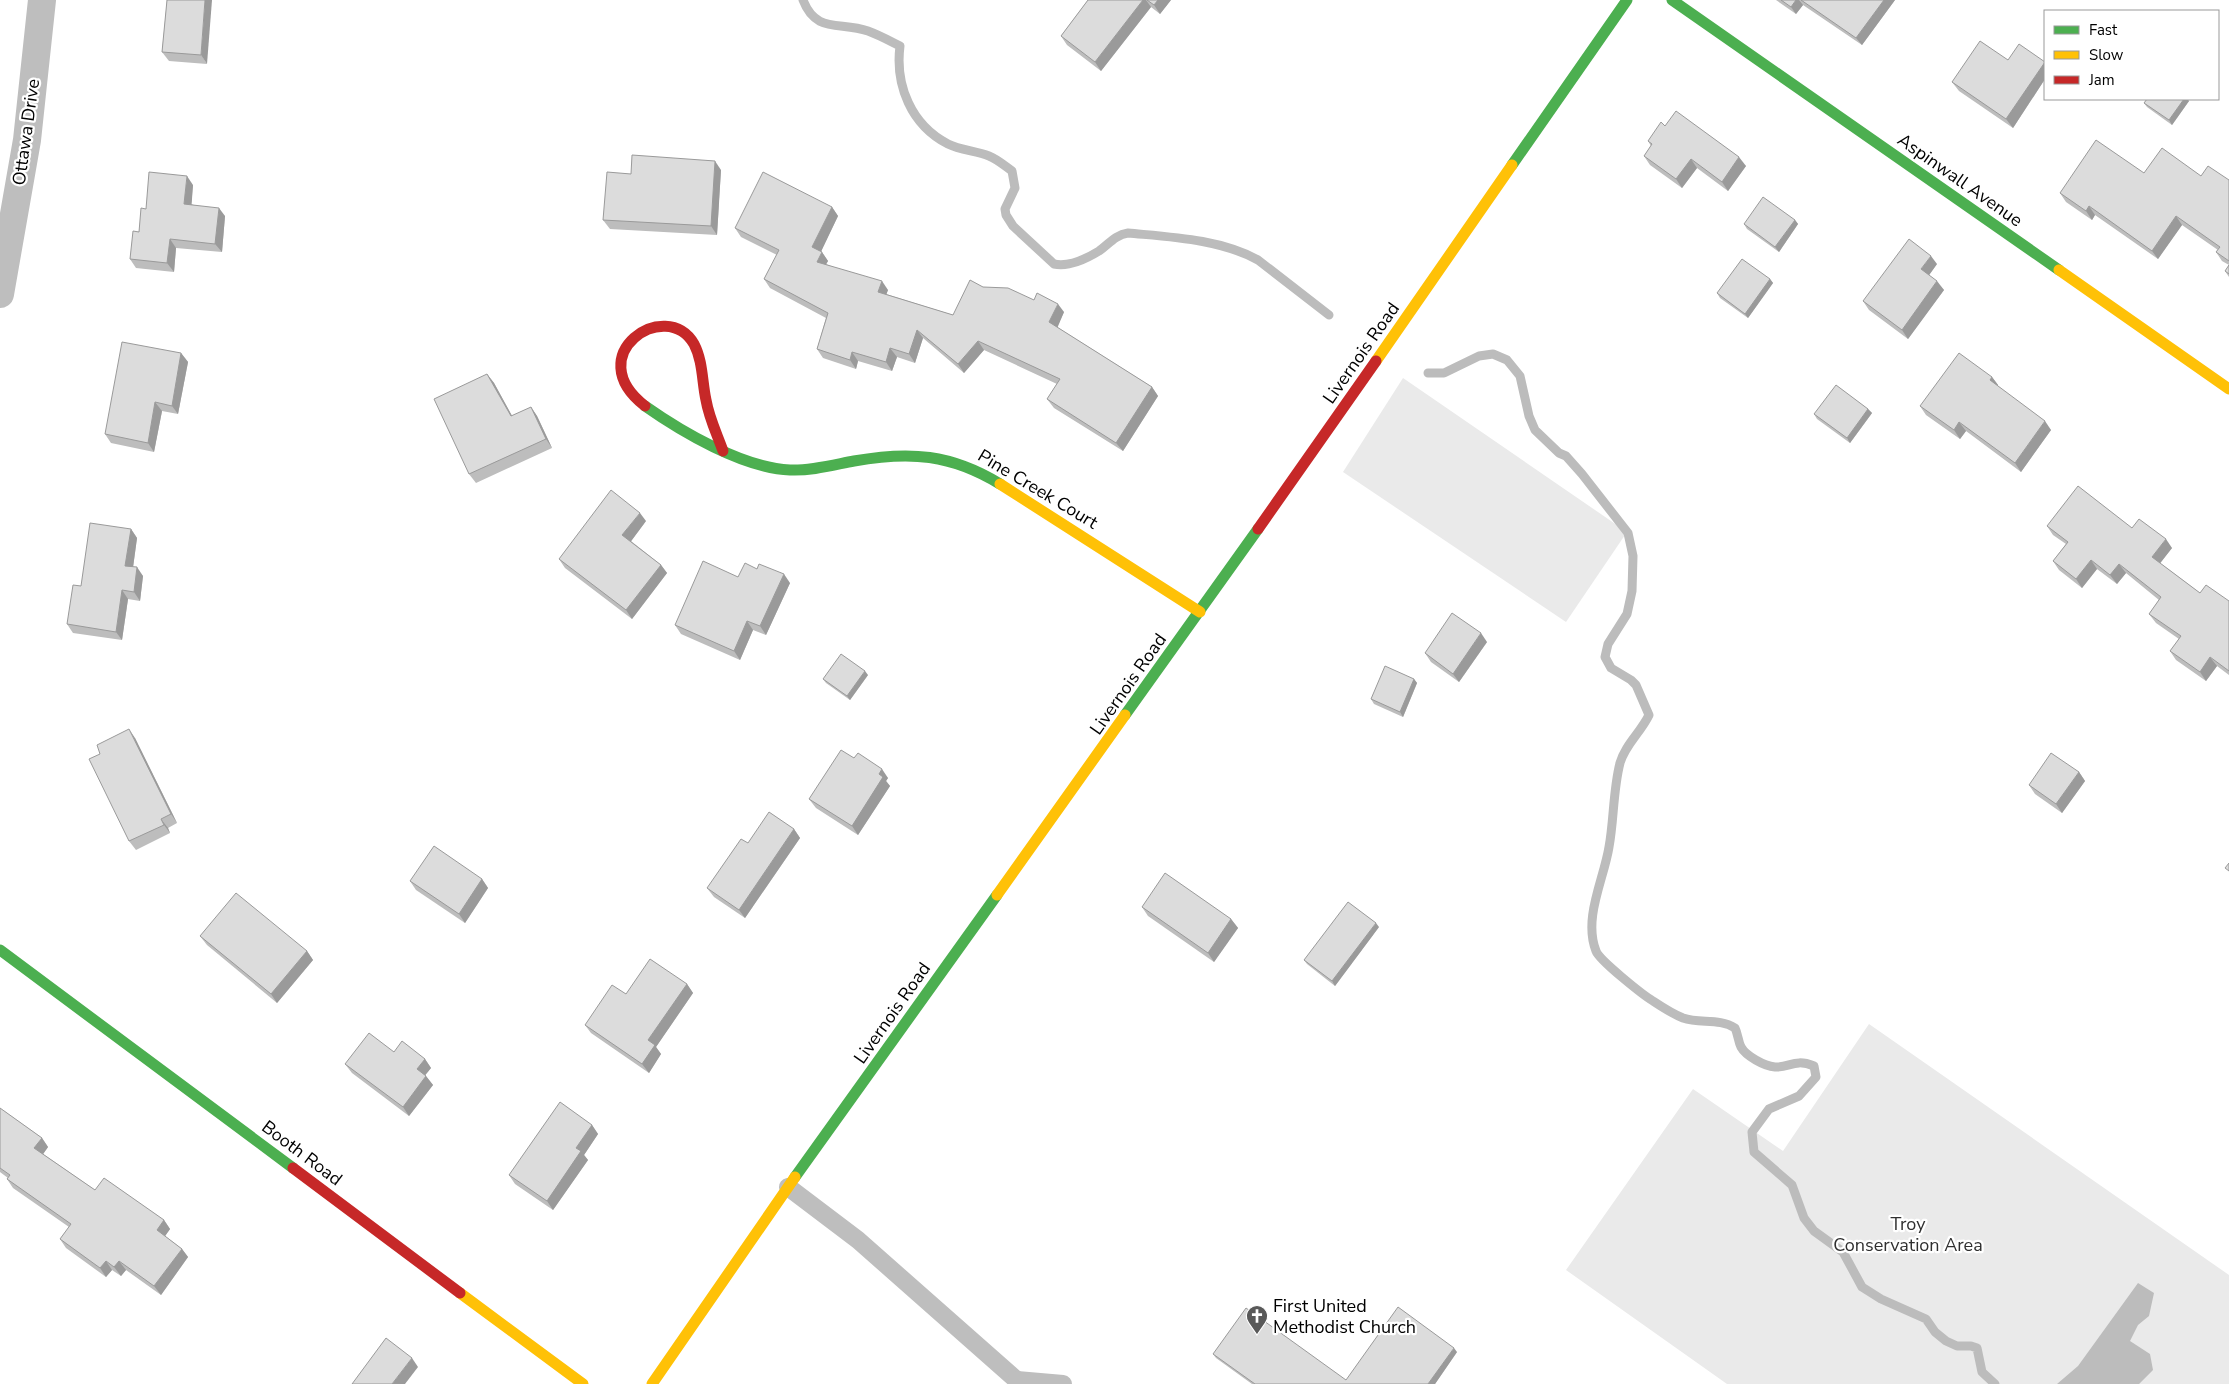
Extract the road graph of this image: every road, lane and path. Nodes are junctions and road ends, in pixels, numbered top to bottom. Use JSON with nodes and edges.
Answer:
{"nodes":[{"id":1,"x":42,"y":0,"type":"edge"},
{"id":2,"x":1627,"y":0,"type":"edge"},
{"id":3,"x":1672,"y":0,"type":"edge"},
{"id":4,"x":0,"y":294,"type":"edge"},
{"id":5,"x":2229,"y":389,"type":"edge"},
{"id":6,"x":723,"y":451,"type":"junction"},
{"id":7,"x":1200,"y":612,"type":"junction"},
{"id":8,"x":0,"y":950,"type":"edge"},
{"id":9,"x":788,"y":1187,"type":"junction"},
{"id":10,"x":1019,"y":1382,"type":"edge"},
{"id":11,"x":583,"y":1384,"type":"edge"},
{"id":12,"x":652,"y":1384,"type":"edge"},
{"id":13,"x":1063,"y":1384,"type":"edge"}],
"edges":[{"from":1,"to":4,"type":"street","name":"Ottawa Drive"},
{"from":2,"to":7,"type":"street","name":"Livernois Road"},
{"from":3,"to":5,"type":"street","name":"Aspinwall Avenue"},
{"from":6,"to":6,"type":"street","name":"Pine Creek Court"},
{"from":6,"to":7,"type":"street","name":"Pine Creek Court"},
{"from":7,"to":9,"type":"street","name":"Livernois Road"},
{"from":8,"to":11,"type":"street","name":"Booth Road"},
{"from":9,"to":10,"type":"lane"},
{"from":9,"to":12,"type":"street","name":"Livernois Road"},
{"from":10,"to":13,"type":"lane"}]}
